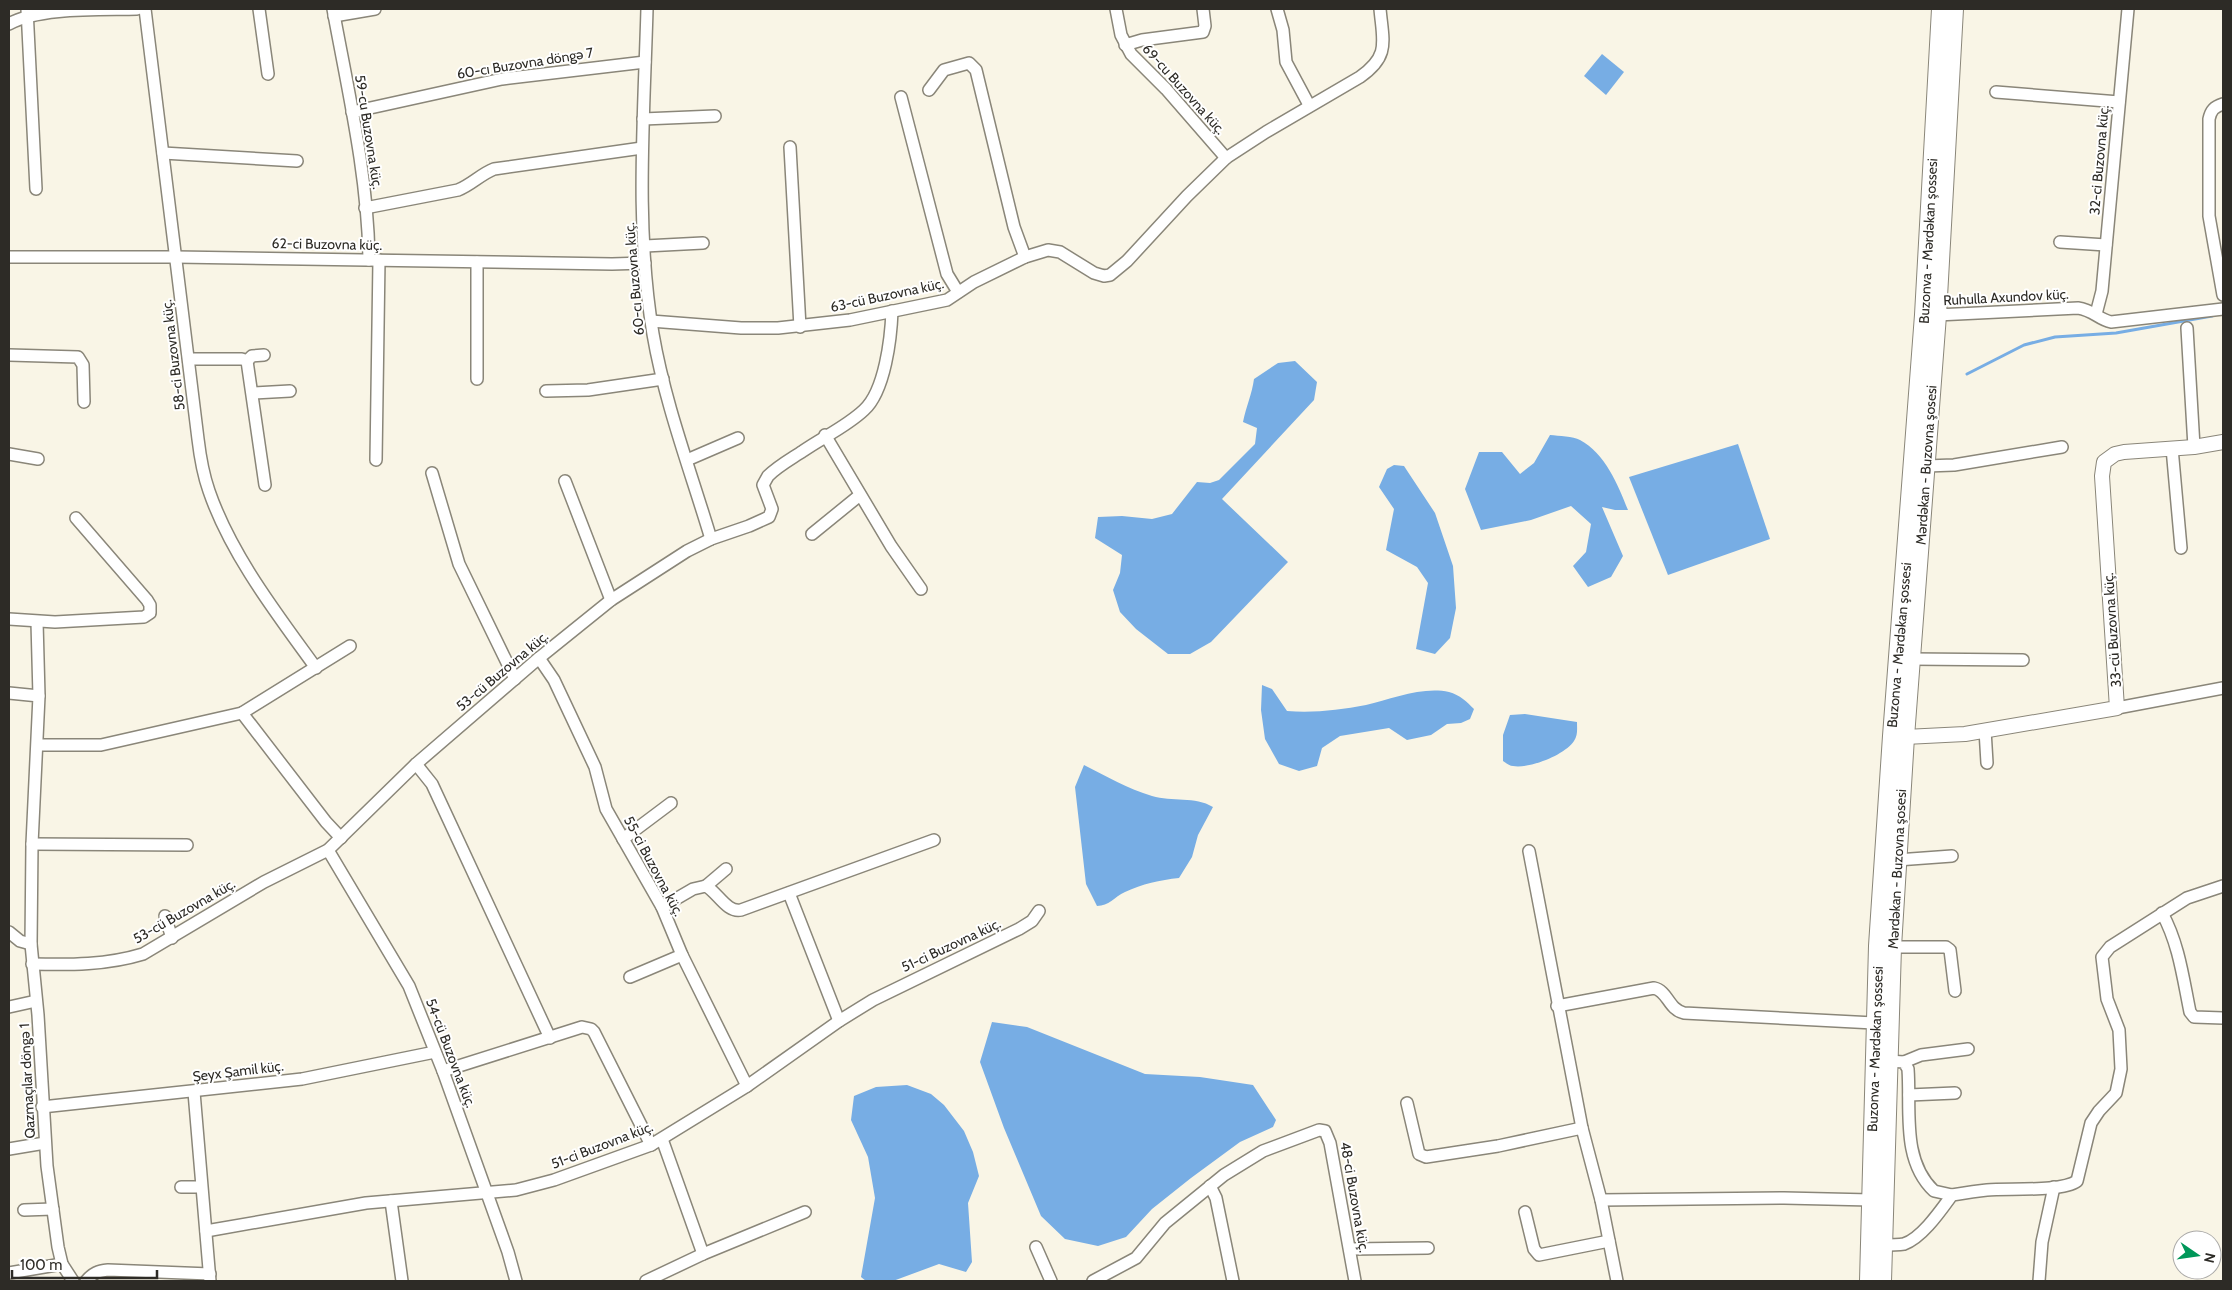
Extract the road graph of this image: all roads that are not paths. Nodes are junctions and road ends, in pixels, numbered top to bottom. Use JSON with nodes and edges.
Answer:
{"nodes":[{"id":1,"x":137,"y":9,"type":"edge"},
{"id":2,"x":145,"y":9,"type":"edge"},
{"id":3,"x":259,"y":9,"type":"edge"},
{"id":4,"x":375,"y":9,"type":"edge"},
{"id":5,"x":646,"y":9,"type":"edge"},
{"id":6,"x":1116,"y":9,"type":"edge"},
{"id":7,"x":1203,"y":9,"type":"edge"},
{"id":8,"x":1278,"y":9,"type":"edge"},
{"id":9,"x":1380,"y":9,"type":"edge"},
{"id":10,"x":1941,"y":9,"type":"edge"},
{"id":11,"x":1954,"y":9,"type":"edge"},
{"id":12,"x":2128,"y":9,"type":"edge"},
{"id":13,"x":333,"y":12,"type":"edge"},
{"id":14,"x":27,"y":13,"type":"edge"},
{"id":15,"x":9,"y":24,"type":"edge"},
{"id":16,"x":1125,"y":45,"type":"junction"},
{"id":17,"x":645,"y":62,"type":"junction"},
{"id":18,"x":268,"y":74,"type":"dead end"},
{"id":19,"x":929,"y":90,"type":"dead end"},
{"id":20,"x":1996,"y":92,"type":"dead end"},
{"id":21,"x":901,"y":97,"type":"dead end"},
{"id":22,"x":2119,"y":102,"type":"junction"},
{"id":23,"x":2223,"y":104,"type":"edge"},
{"id":24,"x":1310,"y":105,"type":"junction"},
{"id":25,"x":352,"y":112,"type":"junction"},
{"id":26,"x":715,"y":116,"type":"dead end"},
{"id":27,"x":643,"y":119,"type":"junction"},
{"id":28,"x":790,"y":147,"type":"dead end"},
{"id":29,"x":642,"y":148,"type":"junction"},
{"id":30,"x":163,"y":153,"type":"junction"},
{"id":31,"x":1226,"y":158,"type":"junction"},
{"id":32,"x":298,"y":160,"type":"dead end"},
{"id":33,"x":36,"y":189,"type":"dead end"},
{"id":34,"x":366,"y":208,"type":"junction"},
{"id":35,"x":2060,"y":242,"type":"dead end"},
{"id":36,"x":703,"y":243,"type":"dead end"},
{"id":37,"x":2106,"y":245,"type":"junction"},
{"id":38,"x":644,"y":246,"type":"junction"},
{"id":39,"x":176,"y":256,"type":"junction"},
{"id":40,"x":9,"y":257,"type":"edge"},
{"id":41,"x":1025,"y":257,"type":"junction"},
{"id":42,"x":374,"y":260,"type":"junction"},
{"id":43,"x":477,"y":262,"type":"junction"},
{"id":44,"x":645,"y":263,"type":"junction"},
{"id":45,"x":958,"y":292,"type":"junction"},
{"id":46,"x":2223,"y":295,"type":"edge"},
{"id":47,"x":2223,"y":309,"type":"edge"},
{"id":48,"x":892,"y":311,"type":"junction"},
{"id":49,"x":2096,"y":314,"type":"junction"},
{"id":50,"x":1937,"y":315,"type":"junction"},
{"id":51,"x":651,"y":321,"type":"junction"},
{"id":52,"x":800,"y":327,"type":"junction"},
{"id":53,"x":2187,"y":328,"type":"dead end"},
{"id":54,"x":9,"y":355,"type":"edge"},
{"id":55,"x":264,"y":355,"type":"dead end"},
{"id":56,"x":189,"y":359,"type":"junction"},
{"id":57,"x":247,"y":361,"type":"junction"},
{"id":58,"x":477,"y":379,"type":"dead end"},
{"id":59,"x":663,"y":379,"type":"junction"},
{"id":60,"x":290,"y":391,"type":"dead end"},
{"id":61,"x":546,"y":391,"type":"dead end"},
{"id":62,"x":253,"y":393,"type":"junction"},
{"id":63,"x":84,"y":402,"type":"dead end"},
{"id":64,"x":825,"y":435,"type":"junction"},
{"id":65,"x":738,"y":438,"type":"dead end"},
{"id":66,"x":2223,"y":442,"type":"edge"},
{"id":67,"x":2062,"y":447,"type":"dead end"},
{"id":68,"x":2194,"y":447,"type":"junction"},
{"id":69,"x":2172,"y":448,"type":"junction"},
{"id":70,"x":9,"y":454,"type":"edge"},
{"id":71,"x":38,"y":460,"type":"dead end"},
{"id":72,"x":376,"y":460,"type":"dead end"},
{"id":73,"x":687,"y":460,"type":"junction"},
{"id":74,"x":1926,"y":466,"type":"junction"},
{"id":75,"x":432,"y":473,"type":"dead end"},
{"id":76,"x":565,"y":480,"type":"dead end"},
{"id":77,"x":265,"y":485,"type":"dead end"},
{"id":78,"x":860,"y":495,"type":"junction"},
{"id":79,"x":76,"y":518,"type":"dead end"},
{"id":80,"x":812,"y":534,"type":"dead end"},
{"id":81,"x":711,"y":539,"type":"junction"},
{"id":82,"x":2181,"y":548,"type":"dead end"},
{"id":83,"x":921,"y":589,"type":"dead end"},
{"id":84,"x":611,"y":600,"type":"junction"},
{"id":85,"x":9,"y":620,"type":"edge"},
{"id":86,"x":37,"y":622,"type":"junction"},
{"id":87,"x":350,"y":646,"type":"dead end"},
{"id":88,"x":539,"y":658,"type":"junction"},
{"id":89,"x":1911,"y":659,"type":"junction"},
{"id":90,"x":2023,"y":660,"type":"dead end"},
{"id":91,"x":316,"y":668,"type":"junction"},
{"id":92,"x":515,"y":679,"type":"junction"},
{"id":93,"x":2223,"y":688,"type":"edge"},
{"id":94,"x":9,"y":693,"type":"edge"},
{"id":95,"x":39,"y":696,"type":"junction"},
{"id":96,"x":2117,"y":708,"type":"junction"},
{"id":97,"x":242,"y":713,"type":"junction"},
{"id":98,"x":1985,"y":730,"type":"junction"},
{"id":99,"x":1905,"y":736,"type":"junction"},
{"id":100,"x":38,"y":745,"type":"junction"},
{"id":101,"x":1987,"y":763,"type":"dead end"},
{"id":102,"x":416,"y":764,"type":"junction"},
{"id":103,"x":671,"y":803,"type":"dead end"},
{"id":104,"x":341,"y":838,"type":"junction"},
{"id":105,"x":623,"y":838,"type":"junction"},
{"id":106,"x":934,"y":840,"type":"dead end"},
{"id":107,"x":32,"y":844,"type":"junction"},
{"id":108,"x":187,"y":845,"type":"dead end"},
{"id":109,"x":328,"y":850,"type":"junction"},
{"id":110,"x":1528,"y":851,"type":"dead end"},
{"id":111,"x":1952,"y":856,"type":"dead end"},
{"id":112,"x":1897,"y":860,"type":"junction"},
{"id":113,"x":726,"y":869,"type":"dead end"},
{"id":114,"x":706,"y":886,"type":"junction"},
{"id":115,"x":2223,"y":886,"type":"edge"},
{"id":116,"x":789,"y":893,"type":"junction"},
{"id":117,"x":662,"y":907,"type":"junction"},
{"id":118,"x":1039,"y":912,"type":"dead end"},
{"id":119,"x":2162,"y":913,"type":"junction"},
{"id":120,"x":165,"y":916,"type":"dead end"},
{"id":121,"x":9,"y":932,"type":"edge"},
{"id":122,"x":172,"y":938,"type":"junction"},
{"id":123,"x":31,"y":944,"type":"junction"},
{"id":124,"x":1892,"y":947,"type":"junction"},
{"id":125,"x":682,"y":956,"type":"junction"},
{"id":126,"x":32,"y":964,"type":"junction"},
{"id":127,"x":630,"y":977,"type":"dead end"},
{"id":128,"x":1955,"y":991,"type":"dead end"},
{"id":129,"x":36,"y":1000,"type":"junction"},
{"id":130,"x":1557,"y":1006,"type":"junction"},
{"id":131,"x":9,"y":1007,"type":"edge"},
{"id":132,"x":2223,"y":1018,"type":"edge"},
{"id":133,"x":839,"y":1021,"type":"junction"},
{"id":134,"x":1874,"y":1023,"type":"junction"},
{"id":135,"x":550,"y":1038,"type":"junction"},
{"id":136,"x":1968,"y":1049,"type":"dead end"},
{"id":137,"x":435,"y":1052,"type":"junction"},
{"id":138,"x":1896,"y":1062,"type":"junction"},
{"id":139,"x":443,"y":1071,"type":"junction"},
{"id":140,"x":747,"y":1086,"type":"junction"},
{"id":141,"x":194,"y":1092,"type":"junction"},
{"id":142,"x":1955,"y":1093,"type":"dead end"},
{"id":143,"x":1909,"y":1096,"type":"junction"},
{"id":144,"x":1407,"y":1103,"type":"dead end"},
{"id":145,"x":42,"y":1107,"type":"junction"},
{"id":146,"x":1582,"y":1128,"type":"junction"},
{"id":147,"x":662,"y":1139,"type":"junction"},
{"id":148,"x":45,"y":1143,"type":"junction"},
{"id":149,"x":651,"y":1145,"type":"junction"},
{"id":150,"x":9,"y":1148,"type":"edge"},
{"id":151,"x":1210,"y":1186,"type":"junction"},
{"id":152,"x":181,"y":1187,"type":"dead end"},
{"id":153,"x":200,"y":1187,"type":"junction"},
{"id":154,"x":2054,"y":1187,"type":"junction"},
{"id":155,"x":486,"y":1192,"type":"junction"},
{"id":156,"x":1952,"y":1195,"type":"junction"},
{"id":157,"x":1600,"y":1200,"type":"junction"},
{"id":158,"x":1871,"y":1200,"type":"junction"},
{"id":159,"x":391,"y":1201,"type":"junction"},
{"id":160,"x":53,"y":1209,"type":"junction"},
{"id":161,"x":24,"y":1210,"type":"dead end"},
{"id":162,"x":805,"y":1212,"type":"dead end"},
{"id":163,"x":1525,"y":1212,"type":"dead end"},
{"id":164,"x":206,"y":1231,"type":"junction"},
{"id":165,"x":1609,"y":1241,"type":"junction"},
{"id":166,"x":1883,"y":1244,"type":"junction"},
{"id":167,"x":1036,"y":1247,"type":"dead end"},
{"id":168,"x":1428,"y":1248,"type":"dead end"},
{"id":169,"x":1350,"y":1250,"type":"junction"},
{"id":170,"x":702,"y":1254,"type":"junction"},
{"id":171,"x":62,"y":1264,"type":"junction"},
{"id":172,"x":9,"y":1273,"type":"edge"},
{"id":173,"x":210,"y":1278,"type":"edge"},
{"id":174,"x":73,"y":1281,"type":"edge"},
{"id":175,"x":86,"y":1281,"type":"edge"},
{"id":176,"x":402,"y":1281,"type":"edge"},
{"id":177,"x":516,"y":1281,"type":"edge"},
{"id":178,"x":646,"y":1281,"type":"edge"},
{"id":179,"x":1051,"y":1281,"type":"edge"},
{"id":180,"x":1093,"y":1281,"type":"edge"},
{"id":181,"x":1233,"y":1281,"type":"edge"},
{"id":182,"x":1355,"y":1281,"type":"edge"},
{"id":183,"x":1617,"y":1281,"type":"edge"},
{"id":184,"x":1869,"y":1281,"type":"edge"},
{"id":185,"x":1882,"y":1281,"type":"edge"},
{"id":186,"x":2039,"y":1281,"type":"edge"}],
"edges":[{"from":1,"to":14,"type":"street"},
{"from":2,"to":30,"type":"street","name":"58-ci Buzovna küç."},
{"from":3,"to":18,"type":"street"},
{"from":4,"to":13,"type":"street"},
{"from":5,"to":17,"type":"street","name":"60-cı Buzovna küç."},
{"from":6,"to":16,"type":"street","name":"69-cu Buzovna küç."},
{"from":7,"to":16,"type":"street"},
{"from":8,"to":24,"type":"street"},
{"from":9,"to":24,"type":"street"},
{"from":10,"to":134,"type":"main road","name":"Buzonva - Mərdəkan şossesi"},
{"from":11,"to":50,"type":"main road","name":"Mərdəkan - Buzovna şosesi"},
{"from":12,"to":22,"type":"street","name":"32-ci Buzovna küç."},
{"from":13,"to":25,"type":"street","name":"59-cu Buzovna küç."},
{"from":14,"to":15,"type":"street"},
{"from":14,"to":33,"type":"street"},
{"from":16,"to":31,"type":"street","name":"69-cu Buzovna küç."},
{"from":17,"to":25,"type":"street","name":"60-cı Buzovna döngə 7"},
{"from":17,"to":27,"type":"street","name":"60-cı Buzovna küç."},
{"from":19,"to":41,"type":"street"},
{"from":20,"to":22,"type":"street"},
{"from":21,"to":45,"type":"street"},
{"from":22,"to":37,"type":"street","name":"32-ci Buzovna küç."},
{"from":23,"to":46,"type":"street"},
{"from":24,"to":31,"type":"street"},
{"from":25,"to":34,"type":"street","name":"59-cu Buzovna küç."},
{"from":26,"to":27,"type":"street"},
{"from":27,"to":29,"type":"street","name":"60-cı Buzovna küç."},
{"from":28,"to":52,"type":"street"},
{"from":29,"to":34,"type":"street"},
{"from":29,"to":38,"type":"street","name":"60-cı Buzovna küç."},
{"from":30,"to":32,"type":"street"},
{"from":30,"to":39,"type":"street","name":"58-ci Buzovna küç."},
{"from":31,"to":41,"type":"street","name":"63-cü Buzovna küç."},
{"from":34,"to":42,"type":"street","name":"59-cu Buzovna küç."},
{"from":35,"to":37,"type":"street"},
{"from":36,"to":38,"type":"street"},
{"from":37,"to":49,"type":"street","name":"32-ci Buzovna küç."},
{"from":38,"to":44,"type":"street","name":"60-cı Buzovna küç."},
{"from":39,"to":40,"type":"street","name":"62-ci Buzovna küç."},
{"from":39,"to":42,"type":"street","name":"62-ci Buzovna küç."},
{"from":39,"to":56,"type":"street","name":"58-ci Buzovna küç."},
{"from":41,"to":45,"type":"street","name":"63-cü Buzovna küç."},
{"from":42,"to":43,"type":"street","name":"62-ci Buzovna küç."},
{"from":42,"to":72,"type":"street","name":"59-cu Buzovna küç."},
{"from":43,"to":44,"type":"street","name":"62-ci Buzovna küç."},
{"from":43,"to":58,"type":"street"},
{"from":44,"to":51,"type":"street","name":"60-cı Buzovna küç."},
{"from":45,"to":48,"type":"street","name":"63-cü Buzovna küç."},
{"from":47,"to":49,"type":"street","name":"Ruhulla Axundov küç."},
{"from":48,"to":52,"type":"street","name":"63-cü Buzovna küç."},
{"from":48,"to":64,"type":"street","name":"53-cü Buzovna küç."},
{"from":49,"to":50,"type":"street","name":"Ruhulla Axundov küç."},
{"from":50,"to":74,"type":"main road","name":"Mərdəkan - Buzovna şosesi"},
{"from":51,"to":52,"type":"street","name":"63-cü Buzovna küç."},
{"from":51,"to":59,"type":"street","name":"60-cı Buzovna küç."},
{"from":53,"to":68,"type":"street"},
{"from":54,"to":63,"type":"street"},
{"from":55,"to":57,"type":"street"},
{"from":56,"to":57,"type":"street"},
{"from":56,"to":91,"type":"street","name":"58-ci Buzovna küç."},
{"from":57,"to":62,"type":"street"},
{"from":59,"to":61,"type":"street"},
{"from":59,"to":73,"type":"street","name":"60-cı Buzovna küç."},
{"from":60,"to":62,"type":"street"},
{"from":62,"to":77,"type":"street"},
{"from":64,"to":78,"type":"street"},
{"from":64,"to":81,"type":"street","name":"53-cü Buzovna küç."},
{"from":65,"to":73,"type":"street"},
{"from":66,"to":68,"type":"street","name":"33-cü Buzovna küç."},
{"from":67,"to":74,"type":"street"},
{"from":68,"to":69,"type":"street","name":"33-cü Buzovna küç."},
{"from":69,"to":82,"type":"street"},
{"from":69,"to":96,"type":"street","name":"33-cü Buzovna küç."},
{"from":70,"to":71,"type":"street"},
{"from":73,"to":81,"type":"street","name":"60-cı Buzovna küç."},
{"from":74,"to":89,"type":"main road","name":"Mərdəkan - Buzovna şosesi"},
{"from":75,"to":92,"type":"street"},
{"from":76,"to":84,"type":"street"},
{"from":78,"to":80,"type":"street"},
{"from":78,"to":83,"type":"street"},
{"from":79,"to":86,"type":"street"},
{"from":81,"to":84,"type":"street","name":"53-cü Buzovna küç."},
{"from":84,"to":88,"type":"street","name":"53-cü Buzovna küç."},
{"from":85,"to":86,"type":"street"},
{"from":86,"to":95,"type":"street","name":"Qazmaçılar döngə 1"},
{"from":87,"to":91,"type":"street"},
{"from":88,"to":92,"type":"street","name":"53-cü Buzovna küç."},
{"from":88,"to":105,"type":"street","name":"55-ci Buzovna küç."},
{"from":89,"to":90,"type":"street"},
{"from":89,"to":99,"type":"main road","name":"Mərdəkan - Buzovna şosesi"},
{"from":91,"to":97,"type":"street"},
{"from":92,"to":102,"type":"street","name":"53-cü Buzovna küç."},
{"from":93,"to":96,"type":"street"},
{"from":94,"to":95,"type":"street"},
{"from":95,"to":100,"type":"street","name":"Qazmaçılar döngə 1"},
{"from":96,"to":98,"type":"street","name":"33-cü Buzovna küç."},
{"from":97,"to":100,"type":"street"},
{"from":97,"to":104,"type":"street"},
{"from":98,"to":99,"type":"street","name":"33-cü Buzovna küç."},
{"from":98,"to":101,"type":"street"},
{"from":99,"to":112,"type":"main road","name":"Mərdəkan - Buzovna şosesi"},
{"from":100,"to":107,"type":"street","name":"Qazmaçılar döngə 1"},
{"from":102,"to":104,"type":"street","name":"53-cü Buzovna küç."},
{"from":102,"to":135,"type":"street"},
{"from":103,"to":105,"type":"street"},
{"from":104,"to":109,"type":"street","name":"53-cü Buzovna küç."},
{"from":105,"to":117,"type":"street","name":"55-ci Buzovna küç."},
{"from":106,"to":116,"type":"street"},
{"from":107,"to":108,"type":"street"},
{"from":107,"to":123,"type":"street","name":"Qazmaçılar döngə 1"},
{"from":109,"to":122,"type":"street","name":"53-cü Buzovna küç."},
{"from":109,"to":137,"type":"street","name":"54-cü Buzovna küç."},
{"from":110,"to":130,"type":"street"},
{"from":111,"to":112,"type":"street"},
{"from":112,"to":124,"type":"main road","name":"Mərdəkan - Buzovna şosesi"},
{"from":113,"to":114,"type":"street"},
{"from":114,"to":116,"type":"street"},
{"from":114,"to":117,"type":"street"},
{"from":115,"to":119,"type":"street"},
{"from":116,"to":133,"type":"street"},
{"from":117,"to":125,"type":"street","name":"55-ci Buzovna küç."},
{"from":118,"to":133,"type":"street","name":"51-ci Buzovna küç."},
{"from":119,"to":132,"type":"street"},
{"from":119,"to":154,"type":"street"},
{"from":120,"to":122,"type":"street"},
{"from":121,"to":123,"type":"street"},
{"from":122,"to":126,"type":"street","name":"53-cü Buzovna küç."},
{"from":123,"to":126,"type":"street","name":"Qazmaçılar döngə 1"},
{"from":124,"to":128,"type":"street"},
{"from":124,"to":138,"type":"main road","name":"Mərdəkan - Buzovna şosesi"},
{"from":125,"to":127,"type":"street"},
{"from":125,"to":140,"type":"street","name":"55-ci Buzovna küç."},
{"from":126,"to":129,"type":"street","name":"Qazmaçılar döngə 1"},
{"from":129,"to":131,"type":"street"},
{"from":129,"to":145,"type":"street","name":"Qazmaçılar döngə 1"},
{"from":130,"to":134,"type":"street"},
{"from":130,"to":146,"type":"street"},
{"from":133,"to":140,"type":"street","name":"51-ci Buzovna küç."},
{"from":134,"to":158,"type":"main road","name":"Buzonva - Mərdəkan şossesi"},
{"from":135,"to":139,"type":"street"},
{"from":135,"to":149,"type":"street"},
{"from":136,"to":138,"type":"street"},
{"from":137,"to":139,"type":"street","name":"54-cü Buzovna küç."},
{"from":137,"to":141,"type":"street","name":"Şeyx Şamil küç."},
{"from":138,"to":143,"type":"street"},
{"from":138,"to":166,"type":"main road","name":"Mərdəkan - Buzovna şosesi"},
{"from":139,"to":155,"type":"street","name":"54-cü Buzovna küç."},
{"from":140,"to":147,"type":"street","name":"51-ci Buzovna küç."},
{"from":141,"to":145,"type":"street","name":"Şeyx Şamil küç."},
{"from":141,"to":153,"type":"street"},
{"from":142,"to":143,"type":"street"},
{"from":143,"to":156,"type":"street"},
{"from":144,"to":146,"type":"street"},
{"from":145,"to":148,"type":"street","name":"Qazmaçılar döngə 1"},
{"from":146,"to":157,"type":"street"},
{"from":147,"to":149,"type":"street","name":"51-ci Buzovna küç."},
{"from":147,"to":170,"type":"street"},
{"from":148,"to":150,"type":"street"},
{"from":148,"to":160,"type":"street","name":"Qazmaçılar döngə 1"},
{"from":149,"to":155,"type":"street","name":"51-ci Buzovna küç."},
{"from":151,"to":169,"type":"street","name":"48-ci Buzovna küç."},
{"from":151,"to":180,"type":"street","name":"48-ci Buzovna küç."},
{"from":151,"to":181,"type":"street"},
{"from":152,"to":153,"type":"street"},
{"from":153,"to":164,"type":"street"},
{"from":154,"to":156,"type":"street"},
{"from":154,"to":186,"type":"street"},
{"from":155,"to":159,"type":"street","name":"51-ci Buzovna küç."},
{"from":155,"to":177,"type":"street","name":"54-cü Buzovna küç."},
{"from":156,"to":166,"type":"street"},
{"from":157,"to":158,"type":"street"},
{"from":157,"to":165,"type":"street"},
{"from":158,"to":184,"type":"main road","name":"Buzonva - Mərdəkan şossesi"},
{"from":159,"to":164,"type":"street","name":"51-ci Buzovna küç."},
{"from":159,"to":176,"type":"street"},
{"from":160,"to":161,"type":"street"},
{"from":160,"to":171,"type":"street","name":"Qazmaçılar döngə 1"},
{"from":162,"to":170,"type":"street"},
{"from":163,"to":165,"type":"street"},
{"from":164,"to":173,"type":"street"},
{"from":165,"to":183,"type":"street"},
{"from":166,"to":185,"type":"main road","name":"Mərdəkan - Buzovna şosesi"},
{"from":167,"to":179,"type":"street"},
{"from":168,"to":169,"type":"street"},
{"from":169,"to":182,"type":"street","name":"48-ci Buzovna küç."},
{"from":170,"to":178,"type":"street"},
{"from":171,"to":172,"type":"street"},
{"from":171,"to":174,"type":"street","name":"Qazmaçılar döngə 1"},
{"from":173,"to":175,"type":"street"}]}
